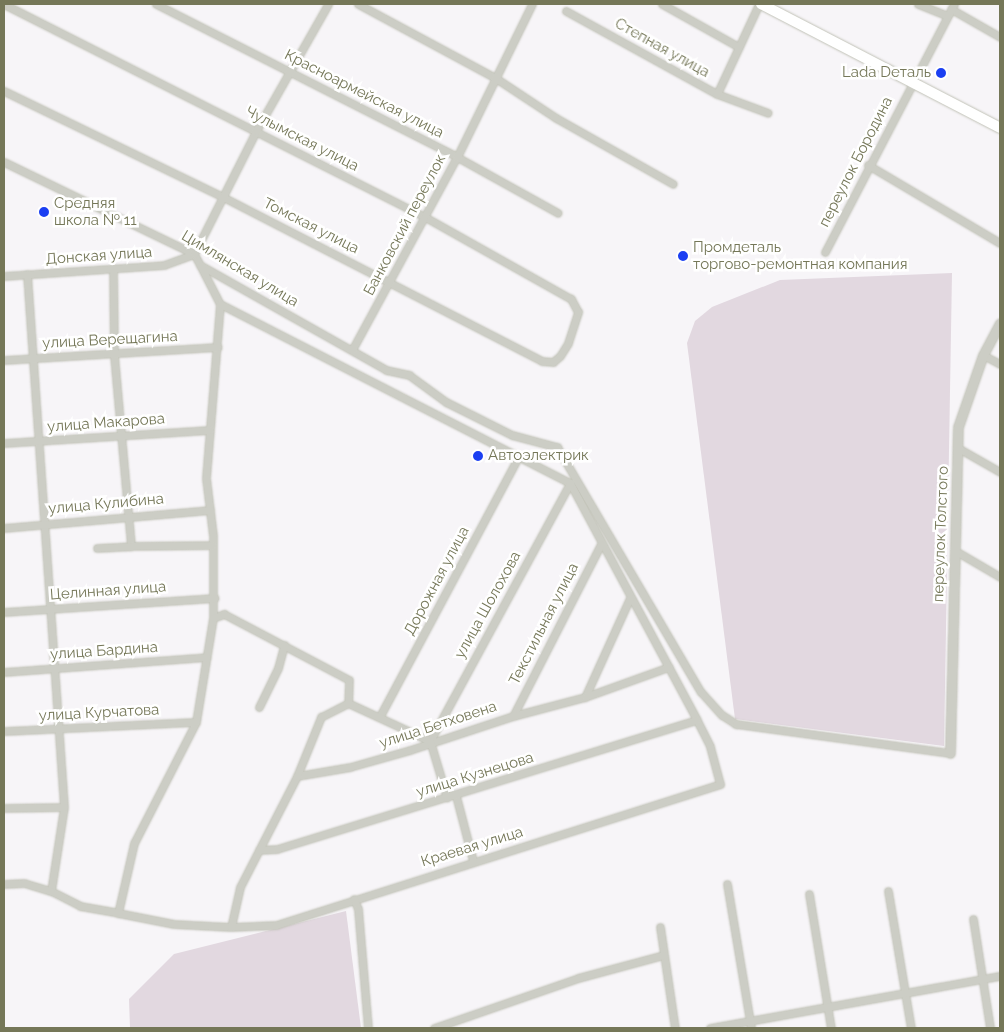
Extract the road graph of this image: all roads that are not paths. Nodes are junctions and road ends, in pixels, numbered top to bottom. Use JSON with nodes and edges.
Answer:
{"nodes":[{"id":1,"x":4,"y":4,"type":"edge"},
{"id":2,"x":156,"y":4,"type":"edge"},
{"id":3,"x":328,"y":4,"type":"edge"},
{"id":4,"x":358,"y":4,"type":"edge"},
{"id":5,"x":532,"y":4,"type":"edge"},
{"id":6,"x":662,"y":4,"type":"edge"},
{"id":7,"x":760,"y":4,"type":"edge"},
{"id":8,"x":918,"y":4,"type":"edge"},
{"id":9,"x":952,"y":6,"type":"edge"},
{"id":10,"x":566,"y":11,"type":"dead end"},
{"id":11,"x":947,"y":16,"type":"junction"},
{"id":12,"x":1000,"y":37,"type":"edge"},
{"id":13,"x":736,"y":45,"type":"junction"},
{"id":14,"x":290,"y":72,"type":"junction"},
{"id":15,"x":497,"y":79,"type":"junction"},
{"id":16,"x":912,"y":82,"type":"junction"},
{"id":17,"x":4,"y":91,"type":"edge"},
{"id":18,"x":717,"y":94,"type":"junction"},
{"id":19,"x":768,"y":113,"type":"dead end"},
{"id":20,"x":1000,"y":128,"type":"edge"},
{"id":21,"x":256,"y":131,"type":"junction"},
{"id":22,"x":457,"y":157,"type":"junction"},
{"id":23,"x":4,"y":162,"type":"edge"},
{"id":24,"x":868,"y":165,"type":"junction"},
{"id":25,"x":673,"y":184,"type":"dead end"},
{"id":26,"x":223,"y":197,"type":"junction"},
{"id":27,"x":558,"y":213,"type":"dead end"},
{"id":28,"x":426,"y":217,"type":"junction"},
{"id":29,"x":1000,"y":243,"type":"edge"},
{"id":30,"x":825,"y":252,"type":"dead end"},
{"id":31,"x":194,"y":254,"type":"junction"},
{"id":32,"x":200,"y":264,"type":"junction"},
{"id":33,"x":113,"y":270,"type":"junction"},
{"id":34,"x":27,"y":274,"type":"junction"},
{"id":35,"x":4,"y":276,"type":"edge"},
{"id":36,"x":390,"y":282,"type":"junction"},
{"id":37,"x":220,"y":304,"type":"junction"},
{"id":38,"x":578,"y":312,"type":"joint"},
{"id":39,"x":1000,"y":323,"type":"edge"},
{"id":40,"x":218,"y":347,"type":"junction"},
{"id":41,"x":352,"y":350,"type":"junction"},
{"id":42,"x":114,"y":355,"type":"junction"},
{"id":43,"x":983,"y":355,"type":"junction"},
{"id":44,"x":34,"y":358,"type":"junction"},
{"id":45,"x":4,"y":360,"type":"edge"},
{"id":46,"x":1000,"y":364,"type":"edge"},
{"id":47,"x":210,"y":430,"type":"junction"},
{"id":48,"x":123,"y":435,"type":"junction"},
{"id":49,"x":40,"y":441,"type":"junction"},
{"id":50,"x":4,"y":443,"type":"edge"},
{"id":51,"x":958,"y":448,"type":"junction"},
{"id":52,"x":517,"y":459,"type":"junction"},
{"id":53,"x":1000,"y":472,"type":"edge"},
{"id":54,"x":570,"y":483,"type":"junction"},
{"id":55,"x":210,"y":510,"type":"junction"},
{"id":56,"x":130,"y":516,"type":"junction"},
{"id":57,"x":45,"y":523,"type":"junction"},
{"id":58,"x":4,"y":528,"type":"edge"},
{"id":59,"x":601,"y":544,"type":"junction"},
{"id":60,"x":214,"y":545,"type":"junction"},
{"id":61,"x":131,"y":546,"type":"junction"},
{"id":62,"x":97,"y":548,"type":"dead end"},
{"id":63,"x":954,"y":550,"type":"junction"},
{"id":64,"x":1000,"y":577,"type":"edge"},
{"id":65,"x":215,"y":598,"type":"junction"},
{"id":66,"x":630,"y":598,"type":"junction"},
{"id":67,"x":51,"y":609,"type":"junction"},
{"id":68,"x":4,"y":612,"type":"edge"},
{"id":69,"x":213,"y":618,"type":"junction"},
{"id":70,"x":284,"y":645,"type":"junction"},
{"id":71,"x":206,"y":657,"type":"junction"},
{"id":72,"x":669,"y":667,"type":"junction"},
{"id":73,"x":55,"y":668,"type":"junction"},
{"id":74,"x":4,"y":672,"type":"edge"},
{"id":75,"x":585,"y":697,"type":"junction"},
{"id":76,"x":348,"y":703,"type":"junction"},
{"id":77,"x":259,"y":706,"type":"dead end"},
{"id":78,"x":380,"y":716,"type":"junction"},
{"id":79,"x":512,"y":716,"type":"junction"},
{"id":80,"x":697,"y":720,"type":"junction"},
{"id":81,"x":196,"y":722,"type":"junction"},
{"id":82,"x":59,"y":728,"type":"junction"},
{"id":83,"x":4,"y":732,"type":"edge"},
{"id":84,"x":430,"y":741,"type":"junction"},
{"id":85,"x":950,"y":754,"type":"joint"},
{"id":86,"x":298,"y":776,"type":"junction"},
{"id":87,"x":456,"y":796,"type":"junction"},
{"id":88,"x":447,"y":798,"type":"junction"},
{"id":89,"x":64,"y":807,"type":"junction"},
{"id":90,"x":4,"y":808,"type":"edge"},
{"id":91,"x":259,"y":850,"type":"junction"},
{"id":92,"x":473,"y":861,"type":"junction"},
{"id":93,"x":4,"y":884,"type":"edge"},
{"id":94,"x":727,"y":884,"type":"dead end"},
{"id":95,"x":51,"y":891,"type":"junction"},
{"id":96,"x":888,"y":891,"type":"dead end"},
{"id":97,"x":809,"y":894,"type":"dead end"},
{"id":98,"x":354,"y":899,"type":"junction"},
{"id":99,"x":118,"y":913,"type":"junction"},
{"id":100,"x":973,"y":919,"type":"dead end"},
{"id":101,"x":232,"y":927,"type":"junction"},
{"id":102,"x":660,"y":928,"type":"dead end"},
{"id":103,"x":664,"y":955,"type":"junction"},
{"id":104,"x":1000,"y":976,"type":"edge"},
{"id":105,"x":982,"y":979,"type":"junction"},
{"id":106,"x":905,"y":991,"type":"junction"},
{"id":107,"x":827,"y":1006,"type":"junction"},
{"id":108,"x":750,"y":1024,"type":"edge"},
{"id":109,"x":368,"y":1028,"type":"edge"},
{"id":110,"x":434,"y":1028,"type":"edge"},
{"id":111,"x":675,"y":1028,"type":"edge"},
{"id":112,"x":710,"y":1028,"type":"edge"},
{"id":113,"x":831,"y":1028,"type":"edge"},
{"id":114,"x":911,"y":1028,"type":"edge"},
{"id":115,"x":990,"y":1028,"type":"edge"}],
"edges":[{"from":1,"to":21,"type":"street","name":"Чулымская улица"},
{"from":2,"to":14,"type":"street","name":"Красноармейская улица"},
{"from":3,"to":14,"type":"street"},
{"from":4,"to":15,"type":"street"},
{"from":5,"to":15,"type":"street","name":"Банковский переулок"},
{"from":6,"to":13,"type":"street"},
{"from":7,"to":13,"type":"street"},
{"from":7,"to":16,"type":"main road"},
{"from":8,"to":11,"type":"street"},
{"from":9,"to":11,"type":"street","name":"переулок Бородина"},
{"from":9,"to":12,"type":"street"},
{"from":10,"to":18,"type":"street","name":"Степная улица"},
{"from":11,"to":16,"type":"street","name":"переулок Бородина"},
{"from":13,"to":18,"type":"street"},
{"from":14,"to":21,"type":"street"},
{"from":14,"to":22,"type":"street","name":"Красноармейская улица"},
{"from":15,"to":22,"type":"street","name":"Банковский переулок"},
{"from":15,"to":25,"type":"street"},
{"from":16,"to":20,"type":"main road"},
{"from":16,"to":24,"type":"street","name":"переулок Бородина"},
{"from":17,"to":26,"type":"street","name":"Томская улица"},
{"from":18,"to":19,"type":"street","name":"Степная улица"},
{"from":21,"to":26,"type":"street"},
{"from":21,"to":28,"type":"street","name":"Чулымская улица"},
{"from":22,"to":27,"type":"street","name":"Красноармейская улица"},
{"from":22,"to":28,"type":"street","name":"Банковский переулок"},
{"from":23,"to":31,"type":"street","name":"Цимлянская улица"},
{"from":24,"to":29,"type":"street"},
{"from":24,"to":30,"type":"street","name":"переулок Бородина"},
{"from":26,"to":31,"type":"street"},
{"from":26,"to":36,"type":"street","name":"Томская улица"},
{"from":28,"to":36,"type":"street","name":"Банковский переулок"},
{"from":28,"to":38,"type":"street","name":"Чулымская улица"},
{"from":31,"to":32,"type":"street","name":"Цимлянская улица"},
{"from":31,"to":33,"type":"street","name":"Донская улица"},
{"from":32,"to":37,"type":"street"},
{"from":32,"to":41,"type":"street","name":"Цимлянская улица"},
{"from":33,"to":34,"type":"street","name":"Донская улица"},
{"from":33,"to":42,"type":"street"},
{"from":34,"to":35,"type":"street","name":"Донская улица"},
{"from":34,"to":44,"type":"street"},
{"from":36,"to":38,"type":"street","name":"Томская улица"},
{"from":36,"to":41,"type":"street","name":"Банковский переулок"},
{"from":37,"to":40,"type":"street"},
{"from":37,"to":52,"type":"street"},
{"from":39,"to":43,"type":"street","name":"переулок Толстого"},
{"from":40,"to":42,"type":"street","name":"улица Верещагина"},
{"from":40,"to":47,"type":"street"},
{"from":41,"to":85,"type":"street","name":"Цимлянская улица"},
{"from":42,"to":44,"type":"street","name":"улица Верещагина"},
{"from":42,"to":48,"type":"street"},
{"from":43,"to":46,"type":"street"},
{"from":43,"to":51,"type":"street","name":"переулок Толстого"},
{"from":44,"to":45,"type":"street","name":"улица Верещагина"},
{"from":44,"to":49,"type":"street"},
{"from":47,"to":48,"type":"street","name":"улица Макарова"},
{"from":47,"to":55,"type":"street"},
{"from":48,"to":49,"type":"street","name":"улица Макарова"},
{"from":48,"to":56,"type":"street"},
{"from":49,"to":50,"type":"street","name":"улица Макарова"},
{"from":49,"to":57,"type":"street"},
{"from":51,"to":53,"type":"street"},
{"from":51,"to":63,"type":"street","name":"переулок Толстого"},
{"from":52,"to":54,"type":"street"},
{"from":52,"to":78,"type":"street","name":"Дорожная улица"},
{"from":54,"to":59,"type":"street"},
{"from":54,"to":84,"type":"street","name":"улица Шолохова"},
{"from":55,"to":56,"type":"street","name":"улица Кулибина"},
{"from":55,"to":60,"type":"street"},
{"from":56,"to":57,"type":"street","name":"улица Кулибина"},
{"from":56,"to":61,"type":"street"},
{"from":57,"to":58,"type":"street","name":"улица Кулибина"},
{"from":57,"to":67,"type":"street"},
{"from":59,"to":66,"type":"street"},
{"from":59,"to":79,"type":"street","name":"Текстильная улица"},
{"from":60,"to":61,"type":"street"},
{"from":60,"to":65,"type":"street"},
{"from":61,"to":62,"type":"street"},
{"from":63,"to":64,"type":"street"},
{"from":63,"to":85,"type":"street","name":"переулок Толстого"},
{"from":65,"to":67,"type":"street","name":"Целинная улица"},
{"from":65,"to":69,"type":"street"},
{"from":66,"to":72,"type":"street"},
{"from":66,"to":75,"type":"street"},
{"from":67,"to":68,"type":"street","name":"Целинная улица"},
{"from":67,"to":73,"type":"street"},
{"from":69,"to":70,"type":"street"},
{"from":69,"to":71,"type":"street"},
{"from":70,"to":76,"type":"street"},
{"from":70,"to":77,"type":"street"},
{"from":71,"to":73,"type":"street","name":"улица Бардина"},
{"from":71,"to":81,"type":"street"},
{"from":72,"to":75,"type":"street","name":"улица Бетховена"},
{"from":72,"to":80,"type":"street"},
{"from":73,"to":74,"type":"street","name":"улица Бардина"},
{"from":73,"to":82,"type":"street"},
{"from":75,"to":79,"type":"street","name":"улица Бетховена"},
{"from":76,"to":78,"type":"street"},
{"from":76,"to":86,"type":"street"},
{"from":78,"to":84,"type":"street"},
{"from":79,"to":84,"type":"street","name":"улица Бетховена"},
{"from":80,"to":87,"type":"street","name":"улица Кузнецова"},
{"from":80,"to":92,"type":"street","name":"Краевая улица"},
{"from":81,"to":82,"type":"street","name":"улица Курчатова"},
{"from":81,"to":99,"type":"street"},
{"from":82,"to":83,"type":"street","name":"улица Курчатова"},
{"from":82,"to":89,"type":"street"},
{"from":84,"to":86,"type":"street","name":"улица Бетховена"},
{"from":84,"to":88,"type":"street"},
{"from":86,"to":91,"type":"street"},
{"from":87,"to":88,"type":"street","name":"улица Кузнецова"},
{"from":87,"to":92,"type":"street"},
{"from":88,"to":91,"type":"street","name":"улица Кузнецова"},
{"from":89,"to":90,"type":"street"},
{"from":89,"to":95,"type":"street"},
{"from":91,"to":101,"type":"street"},
{"from":92,"to":98,"type":"street","name":"Краевая улица"},
{"from":93,"to":95,"type":"street","name":"Краевая улица"},
{"from":94,"to":108,"type":"street"},
{"from":95,"to":99,"type":"street","name":"Краевая улица"},
{"from":96,"to":106,"type":"street"},
{"from":97,"to":107,"type":"street"},
{"from":98,"to":101,"type":"street","name":"Краевая улица"},
{"from":98,"to":109,"type":"street"},
{"from":99,"to":101,"type":"street","name":"Краевая улица"},
{"from":100,"to":105,"type":"street"},
{"from":102,"to":103,"type":"street"},
{"from":103,"to":110,"type":"street"},
{"from":103,"to":111,"type":"street"},
{"from":104,"to":105,"type":"street"},
{"from":105,"to":106,"type":"street"},
{"from":105,"to":115,"type":"street"},
{"from":106,"to":107,"type":"street"},
{"from":106,"to":114,"type":"street"},
{"from":107,"to":108,"type":"street"},
{"from":107,"to":113,"type":"street"},
{"from":108,"to":112,"type":"street"}]}
